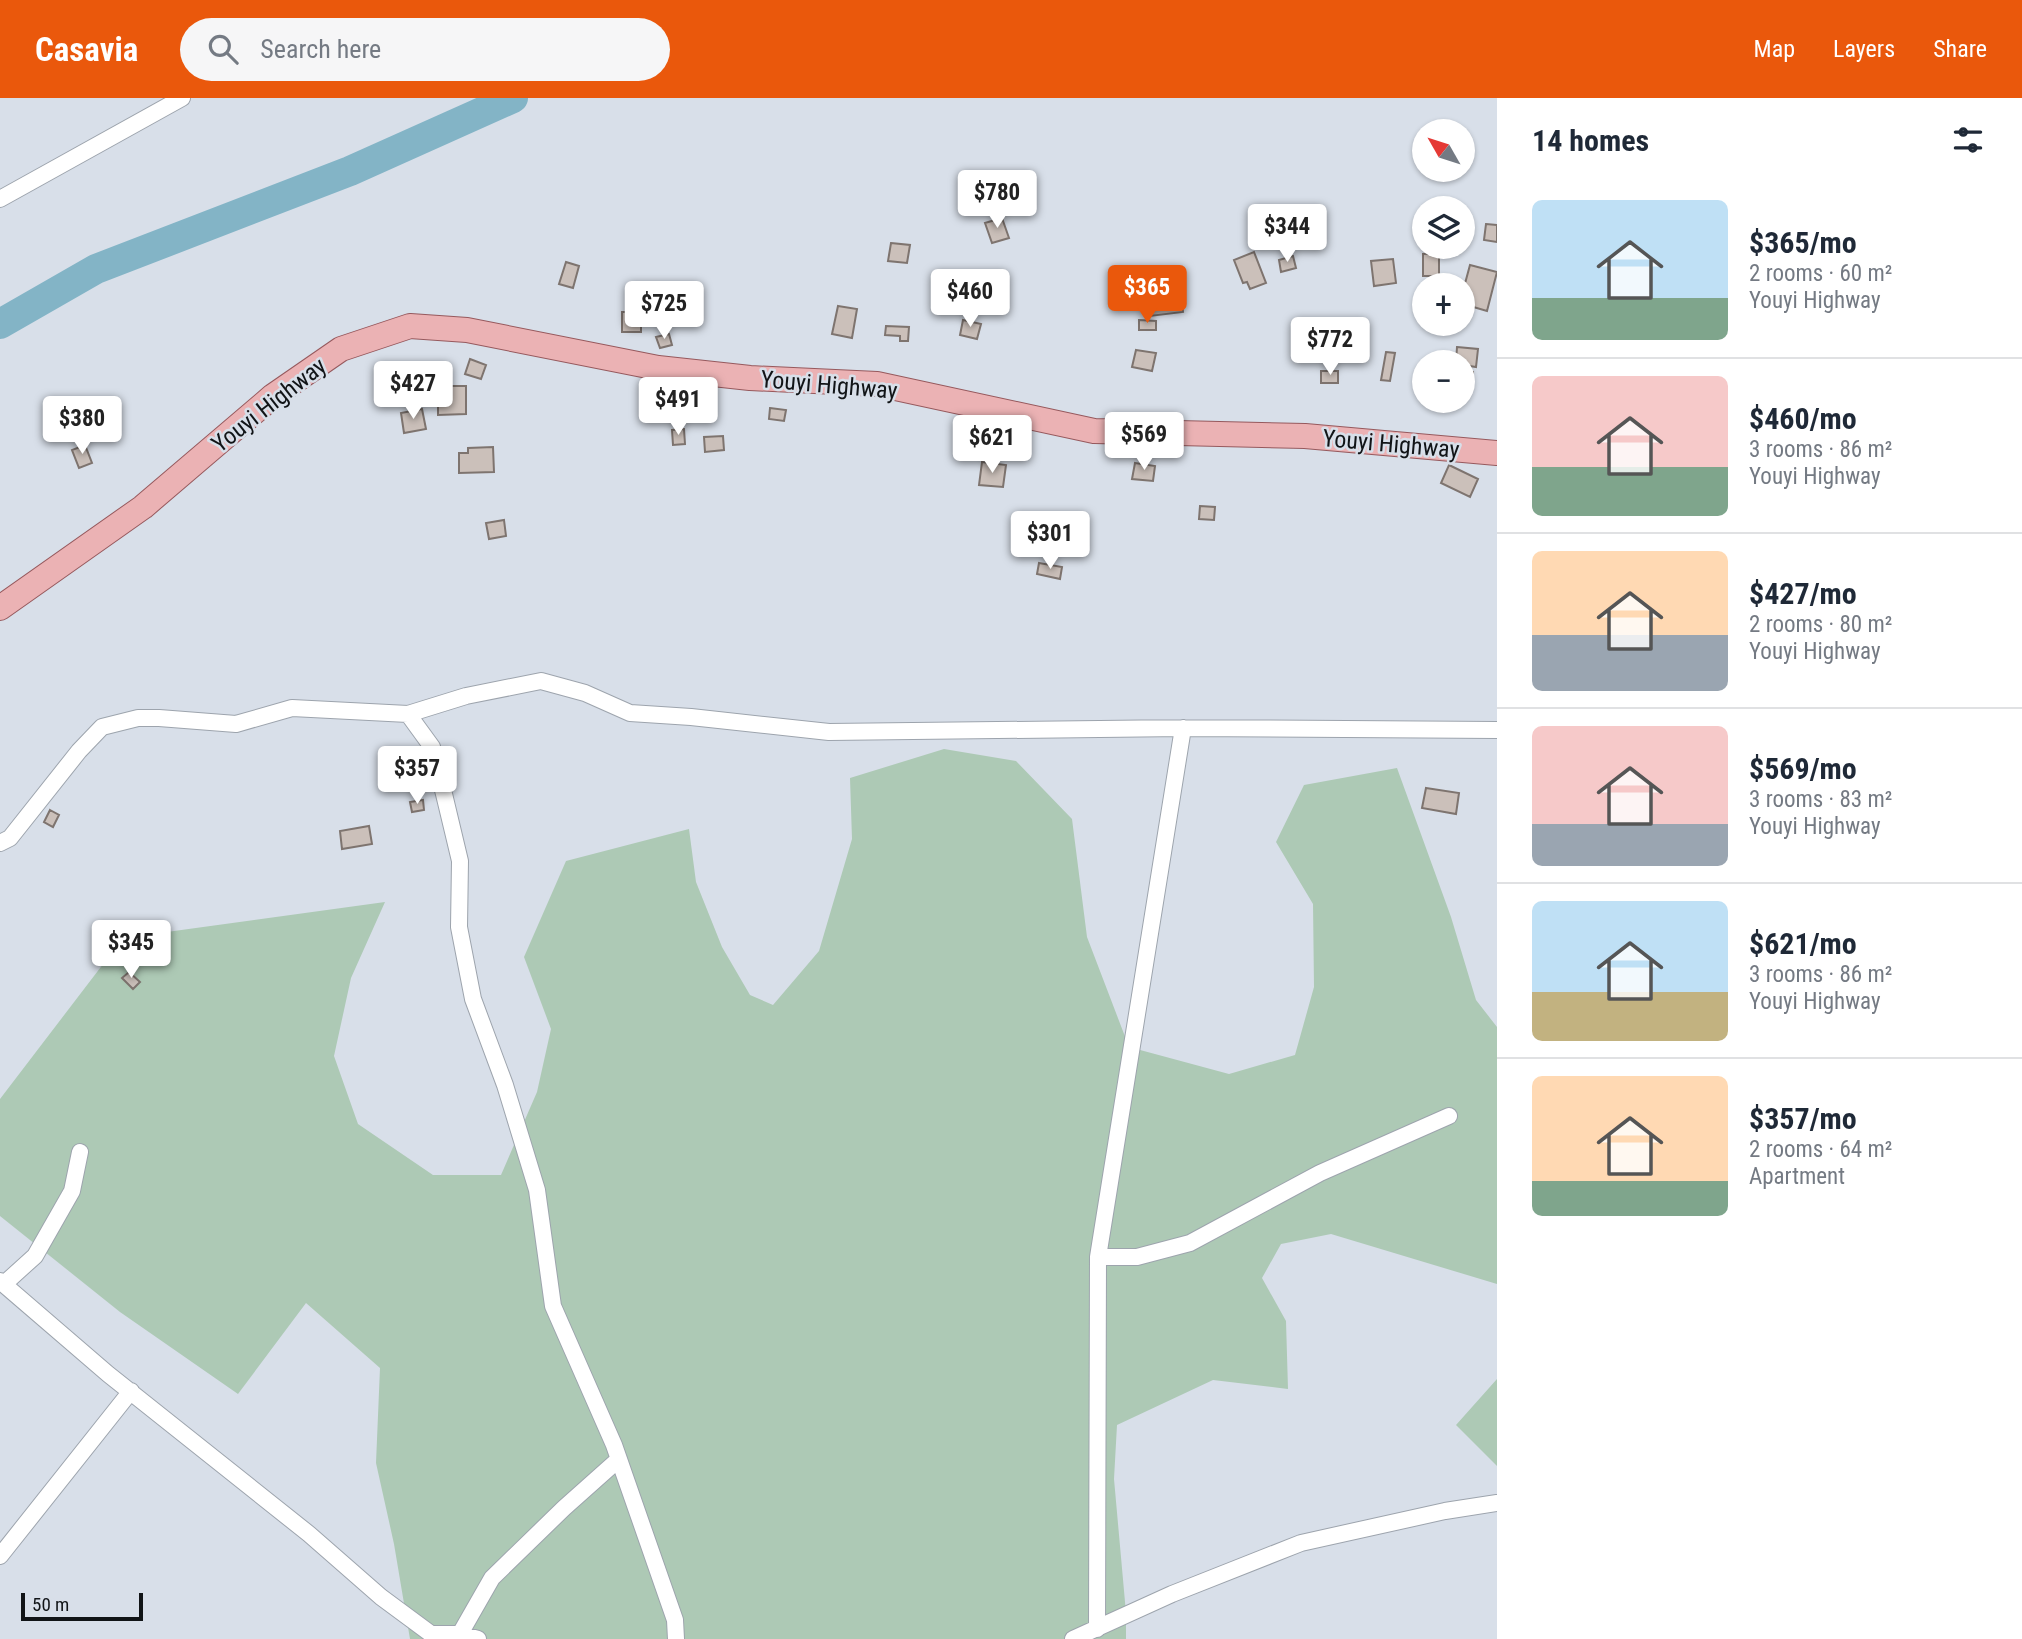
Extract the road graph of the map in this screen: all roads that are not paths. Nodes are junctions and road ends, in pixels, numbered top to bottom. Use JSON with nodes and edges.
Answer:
{"nodes":[{"id":1,"x":183,"y":98,"type":"edge"},
{"id":2,"x":0,"y":199,"type":"edge"},
{"id":3,"x":1497,"y":453,"type":"edge"},
{"id":4,"x":0,"y":608,"type":"edge"},
{"id":5,"x":408,"y":715,"type":"junction"},
{"id":6,"x":1183,"y":728,"type":"junction"},
{"id":7,"x":1497,"y":730,"type":"edge"},
{"id":8,"x":0,"y":843,"type":"edge"},
{"id":9,"x":1449,"y":1116,"type":"dead end"},
{"id":10,"x":80,"y":1152,"type":"dead end"},
{"id":11,"x":1098,"y":1257,"type":"junction"},
{"id":12,"x":2,"y":1283,"type":"edge"},
{"id":13,"x":131,"y":1391,"type":"junction"},
{"id":14,"x":619,"y":1460,"type":"junction"},
{"id":15,"x":1497,"y":1503,"type":"edge"},
{"id":16,"x":0,"y":1556,"type":"edge"},
{"id":17,"x":1097,"y":1629,"type":"junction"},
{"id":18,"x":460,"y":1634,"type":"junction"},
{"id":19,"x":429,"y":1637,"type":"edge"},
{"id":20,"x":478,"y":1639,"type":"edge"},
{"id":21,"x":676,"y":1639,"type":"edge"},
{"id":22,"x":1073,"y":1639,"type":"edge"}],
"edges":[{"from":1,"to":2,"type":"street"},
{"from":3,"to":4,"type":"main road","name":"Youyi Highway"},
{"from":5,"to":6,"type":"street"},
{"from":5,"to":8,"type":"street"},
{"from":5,"to":14,"type":"street"},
{"from":6,"to":7,"type":"street"},
{"from":6,"to":11,"type":"street"},
{"from":9,"to":11,"type":"street"},
{"from":10,"to":12,"type":"street"},
{"from":11,"to":17,"type":"street"},
{"from":12,"to":13,"type":"street"},
{"from":13,"to":16,"type":"street"},
{"from":13,"to":19,"type":"street"},
{"from":14,"to":18,"type":"street"},
{"from":14,"to":21,"type":"street"},
{"from":15,"to":17,"type":"street"},
{"from":17,"to":22,"type":"street"},
{"from":18,"to":19,"type":"street"},
{"from":18,"to":20,"type":"street"}]}
